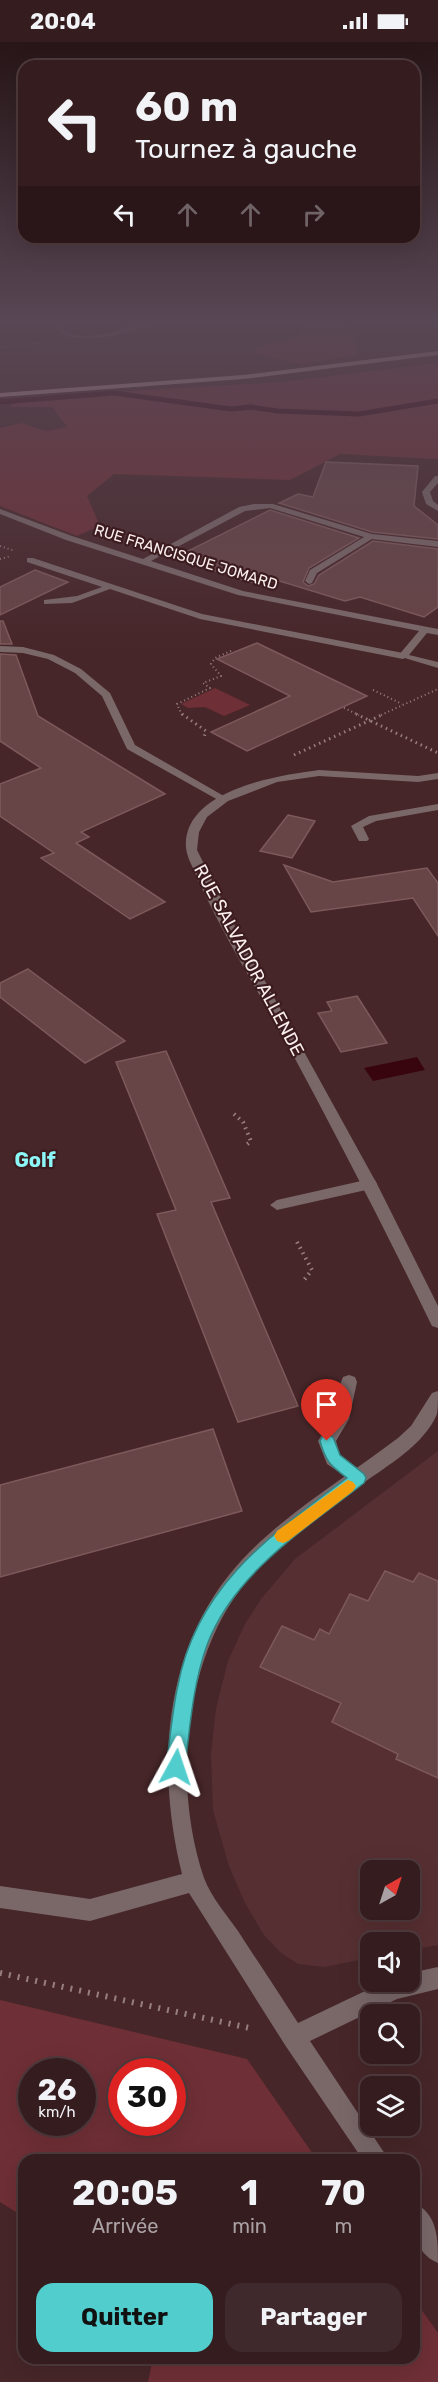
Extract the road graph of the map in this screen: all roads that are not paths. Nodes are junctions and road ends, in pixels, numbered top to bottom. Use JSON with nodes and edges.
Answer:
{"nodes":[{"id":1,"x":438,"y":478,"type":"edge"},
{"id":2,"x":438,"y":509,"type":"edge"},
{"id":3,"x":0,"y":511,"type":"edge"},
{"id":4,"x":371,"y":536,"type":"junction"},
{"id":5,"x":438,"y":544,"type":"edge"},
{"id":6,"x":30,"y":560,"type":"dead end"},
{"id":7,"x":143,"y":562,"type":"junction"},
{"id":8,"x":309,"y":581,"type":"dead end"},
{"id":9,"x":110,"y":586,"type":"junction"},
{"id":10,"x":47,"y":602,"type":"dead end"},
{"id":11,"x":424,"y":629,"type":"junction"},
{"id":12,"x":438,"y":632,"type":"edge"},
{"id":13,"x":0,"y":648,"type":"edge"},
{"id":14,"x":403,"y":656,"type":"junction"},
{"id":15,"x":438,"y":665,"type":"edge"},
{"id":16,"x":438,"y":776,"type":"edge"},
{"id":17,"x":224,"y":800,"type":"junction"},
{"id":18,"x":438,"y":807,"type":"edge"},
{"id":19,"x":363,"y":839,"type":"dead end"},
{"id":20,"x":370,"y":1184,"type":"junction"},
{"id":21,"x":277,"y":1204,"type":"dead end"},
{"id":22,"x":438,"y":1322,"type":"edge"},
{"id":23,"x":349,"y":1382,"type":"dead end"},
{"id":24,"x":438,"y":1398,"type":"edge"},
{"id":25,"x":358,"y":1478,"type":"junction"},
{"id":26,"x":194,"y":1881,"type":"junction"},
{"id":27,"x":0,"y":1897,"type":"edge"},
{"id":28,"x":438,"y":1978,"type":"edge"},
{"id":29,"x":292,"y":2037,"type":"junction"},
{"id":30,"x":372,"y":2154,"type":"edge"},
{"id":31,"x":420,"y":2224,"type":"edge"},
{"id":32,"x":438,"y":2250,"type":"edge"}],
"edges":[{"from":1,"to":2,"type":"street"},
{"from":3,"to":7,"type":"street","name":"RUE FRANCISQUE JOMARD"},
{"from":4,"to":5,"type":"street"},
{"from":4,"to":7,"type":"street"},
{"from":4,"to":8,"type":"street"},
{"from":6,"to":9,"type":"street"},
{"from":7,"to":11,"type":"street","name":"RUE FRANCISQUE JOMARD"},
{"from":9,"to":10,"type":"street"},
{"from":9,"to":14,"type":"street"},
{"from":11,"to":12,"type":"street","name":"RUE FRANCISQUE JOMARD"},
{"from":11,"to":14,"type":"street"},
{"from":13,"to":17,"type":"street"},
{"from":14,"to":15,"type":"street"},
{"from":16,"to":17,"type":"street","name":"RUE SALVADOR ALLENDE"},
{"from":17,"to":20,"type":"street","name":"RUE SALVADOR ALLENDE"},
{"from":18,"to":19,"type":"street"},
{"from":20,"to":21,"type":"street"},
{"from":20,"to":22,"type":"street","name":"RUE SALVADOR ALLENDE"},
{"from":23,"to":25,"type":"street"},
{"from":24,"to":25,"type":"street"},
{"from":25,"to":26,"type":"street"},
{"from":26,"to":27,"type":"street"},
{"from":26,"to":29,"type":"street"},
{"from":28,"to":29,"type":"street"},
{"from":29,"to":30,"type":"street"},
{"from":31,"to":32,"type":"street"}]}
